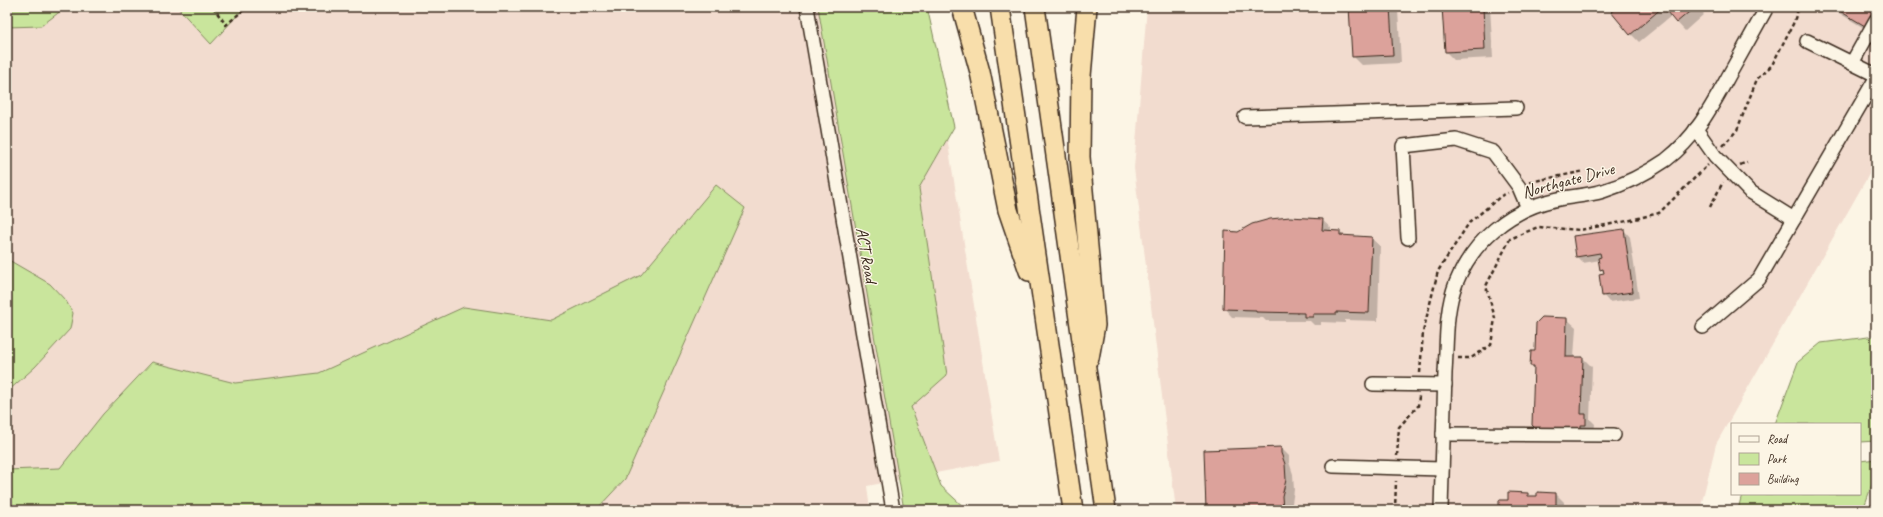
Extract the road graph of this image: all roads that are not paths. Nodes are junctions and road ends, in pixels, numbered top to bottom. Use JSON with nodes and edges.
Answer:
{"nodes":[{"id":1,"x":807,"y":7,"type":"edge"},
{"id":2,"x":962,"y":7,"type":"edge"},
{"id":3,"x":1000,"y":7,"type":"edge"},
{"id":4,"x":1035,"y":7,"type":"edge"},
{"id":5,"x":1087,"y":7,"type":"edge"},
{"id":6,"x":1767,"y":7,"type":"edge"},
{"id":7,"x":1876,"y":20,"type":"edge"},
{"id":8,"x":1807,"y":41,"type":"dead end"},
{"id":9,"x":1852,"y":63,"type":"junction"},
{"id":10,"x":1876,"y":76,"type":"edge"},
{"id":11,"x":1516,"y":108,"type":"dead end"},
{"id":12,"x":1246,"y":117,"type":"dead end"},
{"id":13,"x":1696,"y":129,"type":"junction"},
{"id":14,"x":1528,"y":208,"type":"junction"},
{"id":15,"x":1794,"y":220,"type":"junction"},
{"id":16,"x":1408,"y":238,"type":"dead end"},
{"id":17,"x":1044,"y":314,"type":"junction"},
{"id":18,"x":1703,"y":327,"type":"dead end"},
{"id":19,"x":1086,"y":374,"type":"junction"},
{"id":20,"x":1373,"y":384,"type":"dead end"},
{"id":21,"x":1445,"y":386,"type":"junction"},
{"id":22,"x":1443,"y":434,"type":"junction"},
{"id":23,"x":1614,"y":435,"type":"dead end"},
{"id":24,"x":1333,"y":466,"type":"dead end"},
{"id":25,"x":1442,"y":468,"type":"junction"},
{"id":26,"x":892,"y":510,"type":"edge"},
{"id":27,"x":1073,"y":510,"type":"edge"},
{"id":28,"x":1106,"y":510,"type":"edge"},
{"id":29,"x":1441,"y":510,"type":"edge"}],
"edges":[{"from":1,"to":26,"type":"street","name":"ACT Road"},
{"from":2,"to":17,"type":"highway"},
{"from":3,"to":17,"type":"highway"},
{"from":4,"to":19,"type":"highway"},
{"from":5,"to":19,"type":"highway"},
{"from":6,"to":13,"type":"street","name":"Northgate Drive"},
{"from":7,"to":9,"type":"street"},
{"from":8,"to":9,"type":"street"},
{"from":9,"to":10,"type":"street"},
{"from":10,"to":15,"type":"street"},
{"from":11,"to":12,"type":"street"},
{"from":13,"to":14,"type":"street","name":"Northgate Drive"},
{"from":13,"to":15,"type":"street"},
{"from":14,"to":16,"type":"street"},
{"from":14,"to":21,"type":"street","name":"Northgate Drive"},
{"from":15,"to":18,"type":"street"},
{"from":17,"to":27,"type":"highway"},
{"from":19,"to":28,"type":"highway"},
{"from":20,"to":21,"type":"street"},
{"from":21,"to":22,"type":"street","name":"Northgate Drive"},
{"from":22,"to":23,"type":"street"},
{"from":22,"to":25,"type":"street","name":"Northgate Drive"},
{"from":24,"to":25,"type":"street"},
{"from":25,"to":29,"type":"street","name":"Northgate Drive"}]}
